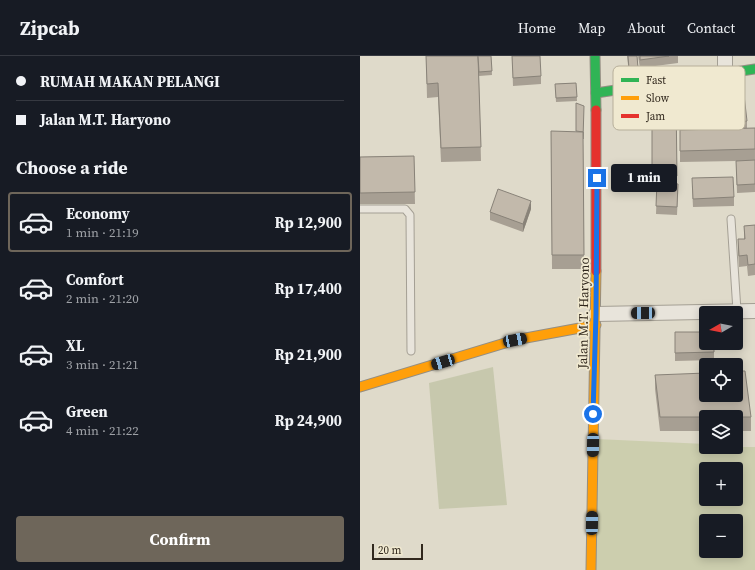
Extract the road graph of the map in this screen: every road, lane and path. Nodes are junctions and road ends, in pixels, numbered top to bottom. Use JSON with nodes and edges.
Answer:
{"nodes":[{"id":1,"x":595,"y":56,"type":"edge"},
{"id":2,"x":755,"y":69,"type":"edge"},
{"id":3,"x":745,"y":71,"type":"edge"},
{"id":4,"x":613,"y":90,"type":"edge"},
{"id":5,"x":596,"y":93,"type":"junction"},
{"id":6,"x":360,"y":209,"type":"edge"},
{"id":7,"x":731,"y":219,"type":"dead end"},
{"id":8,"x":737,"y":306,"type":"edge"},
{"id":9,"x":743,"y":311,"type":"edge"},
{"id":10,"x":755,"y":311,"type":"edge"},
{"id":11,"x":699,"y":313,"type":"edge"},
{"id":12,"x":596,"y":320,"type":"junction"},
{"id":13,"x":411,"y":351,"type":"dead end"},
{"id":14,"x":360,"y":387,"type":"edge"},
{"id":15,"x":591,"y":570,"type":"edge"}],
"edges":[{"from":1,"to":5,"type":"main road","name":"Jalan M.T. Haryono"},
{"from":2,"to":3,"type":"main road"},
{"from":4,"to":5,"type":"main road"},
{"from":5,"to":12,"type":"main road","name":"Jalan M.T. Haryono"},
{"from":6,"to":13,"type":"lane"},
{"from":7,"to":8,"type":"lane"},
{"from":9,"to":10,"type":"street"},
{"from":11,"to":12,"type":"street"},
{"from":12,"to":14,"type":"main road"},
{"from":12,"to":15,"type":"main road","name":"Jalan M.T. Haryono"}]}
